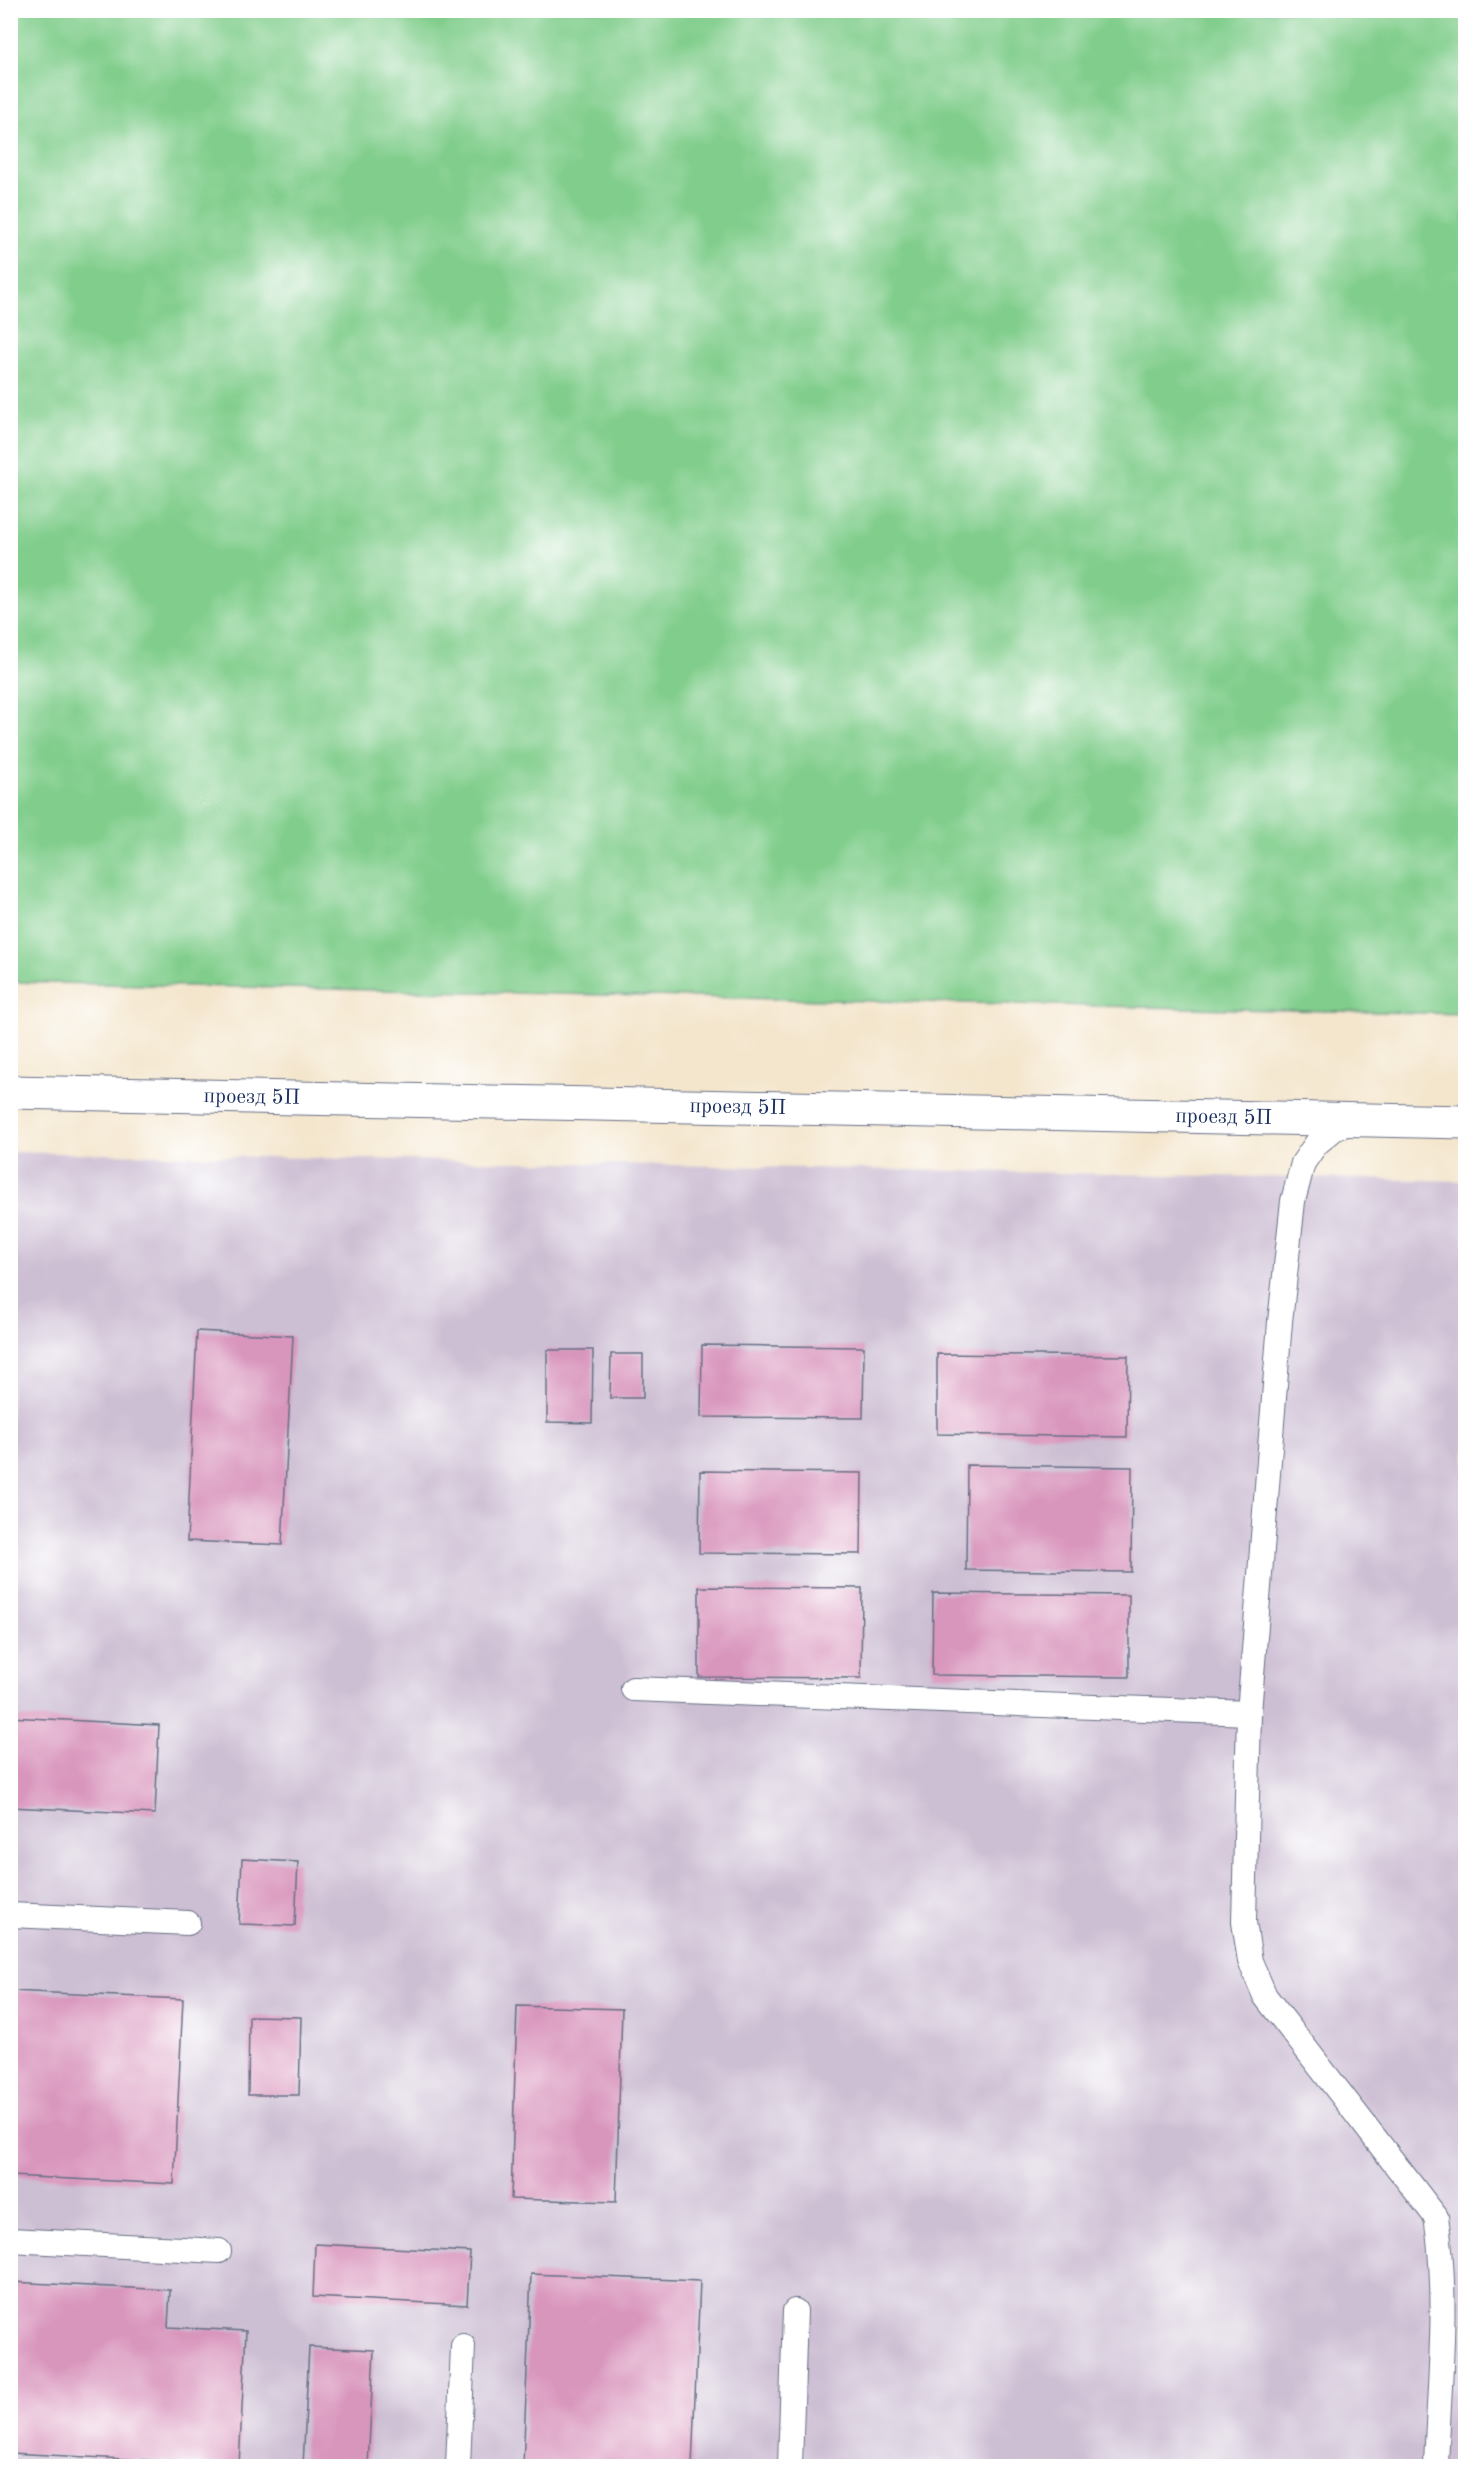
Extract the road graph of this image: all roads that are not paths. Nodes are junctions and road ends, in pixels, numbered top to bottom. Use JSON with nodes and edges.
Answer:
{"nodes":[{"id":1,"x":10,"y":1092,"type":"edge"},
{"id":2,"x":1357,"y":1120,"type":"junction"},
{"id":3,"x":1466,"y":1122,"type":"edge"},
{"id":4,"x":633,"y":1689,"type":"dead end"},
{"id":5,"x":1249,"y":1713,"type":"junction"},
{"id":6,"x":10,"y":1915,"type":"edge"},
{"id":7,"x":189,"y":1923,"type":"dead end"},
{"id":8,"x":10,"y":2240,"type":"edge"},
{"id":9,"x":219,"y":2251,"type":"dead end"},
{"id":10,"x":795,"y":2311,"type":"dead end"},
{"id":11,"x":463,"y":2346,"type":"dead end"},
{"id":12,"x":458,"y":2466,"type":"edge"},
{"id":13,"x":790,"y":2466,"type":"edge"},
{"id":14,"x":1436,"y":2466,"type":"edge"}],
"edges":[{"from":1,"to":2,"type":"street","name":"проезд 5П"},
{"from":2,"to":3,"type":"street","name":"проезд 5П"},
{"from":2,"to":5,"type":"lane"},
{"from":4,"to":5,"type":"lane"},
{"from":5,"to":14,"type":"lane"},
{"from":6,"to":7,"type":"lane"},
{"from":8,"to":9,"type":"lane"},
{"from":10,"to":13,"type":"lane"},
{"from":11,"to":12,"type":"lane"}]}
